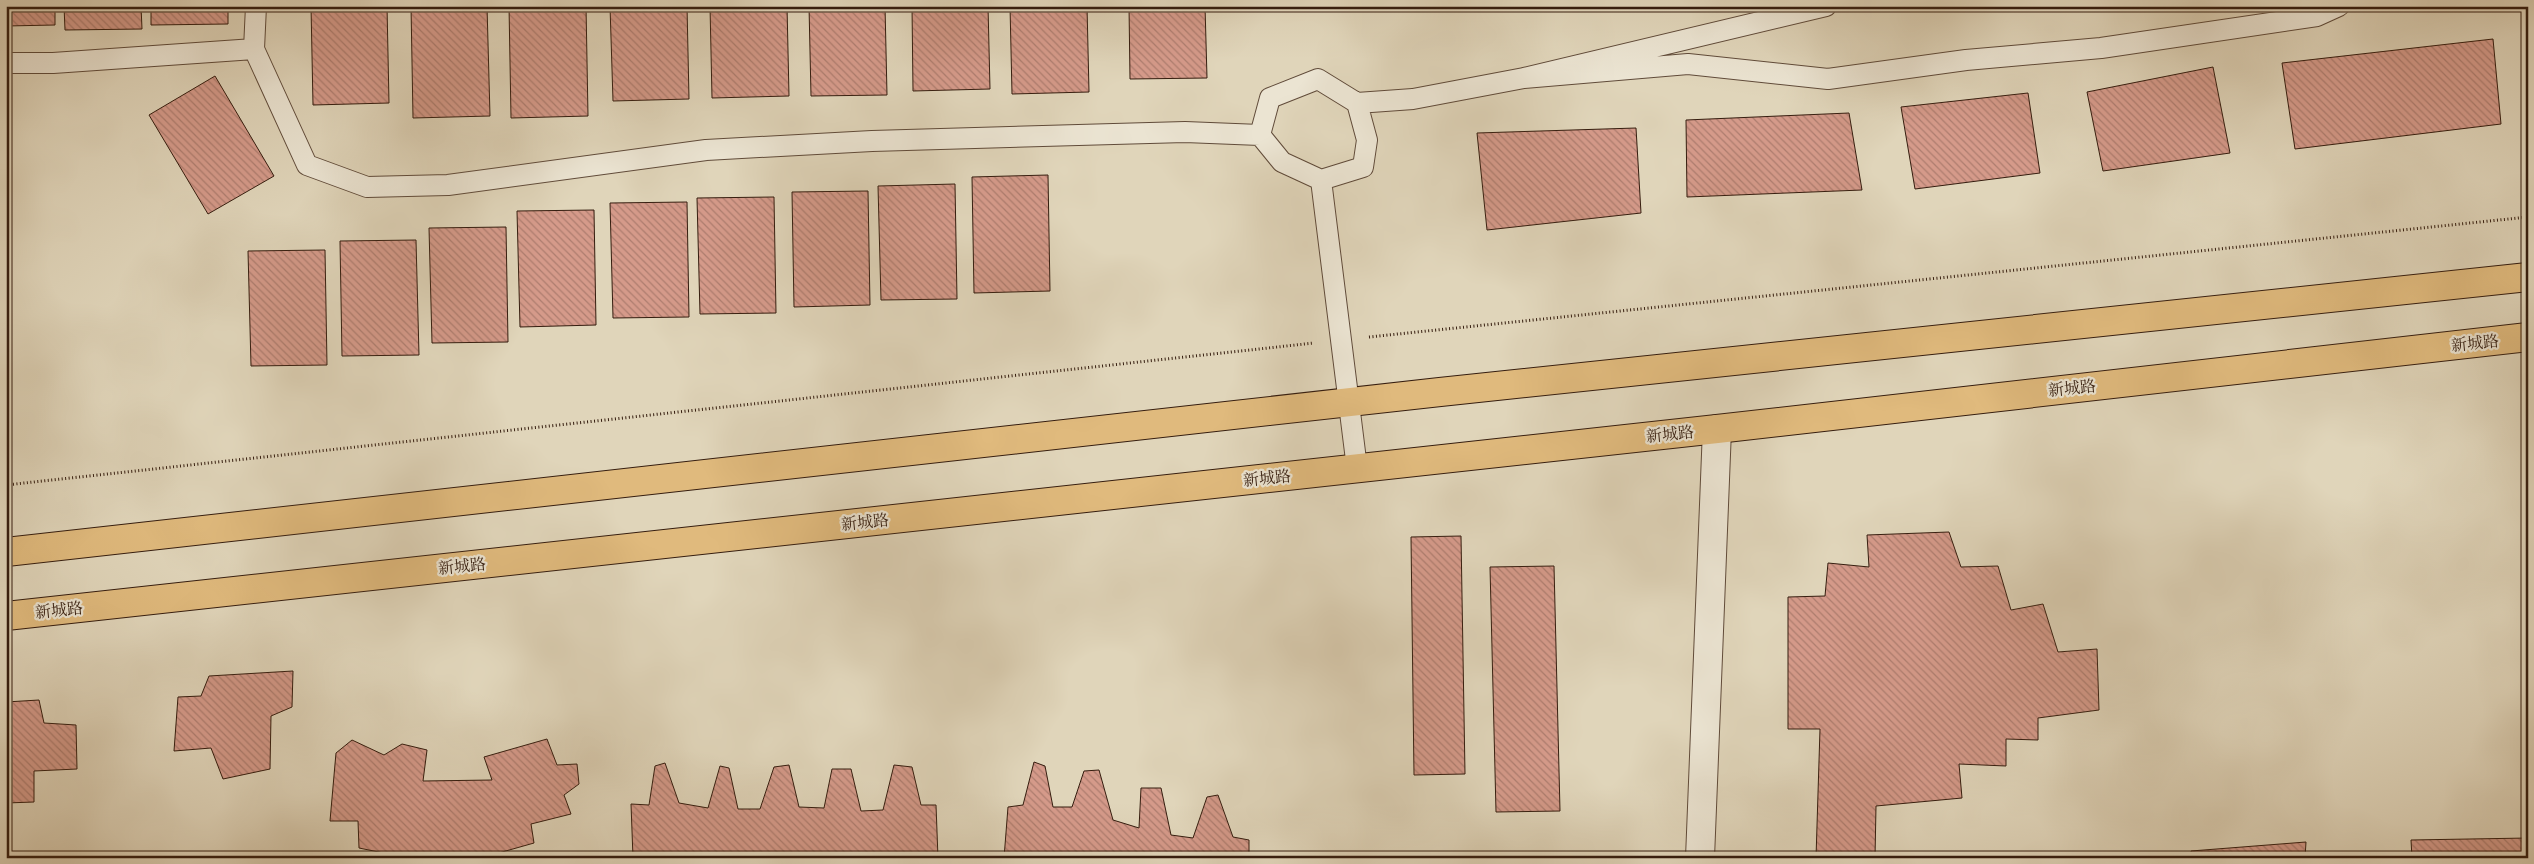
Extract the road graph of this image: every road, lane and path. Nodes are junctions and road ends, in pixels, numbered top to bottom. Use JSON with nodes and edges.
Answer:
{"nodes":[{"id":1,"x":256,"y":6,"type":"edge"},
{"id":2,"x":1826,"y":6,"type":"edge"},
{"id":3,"x":2339,"y":6,"type":"edge"},
{"id":4,"x":254,"y":50,"type":"junction"},
{"id":5,"x":6,"y":63,"type":"edge"},
{"id":6,"x":1524,"y":78,"type":"junction"},
{"id":7,"x":1357,"y":103,"type":"junction"},
{"id":8,"x":1260,"y":135,"type":"junction"},
{"id":9,"x":1321,"y":180,"type":"junction"},
{"id":10,"x":2528,"y":217,"type":"edge"},
{"id":11,"x":2528,"y":277,"type":"edge"},
{"id":12,"x":2528,"y":337,"type":"edge"},
{"id":13,"x":1341,"y":340,"type":"junction"},
{"id":14,"x":1349,"y":402,"type":"junction"},
{"id":15,"x":1717,"y":429,"type":"junction"},
{"id":16,"x":1357,"y":468,"type":"junction"},
{"id":17,"x":6,"y":485,"type":"edge"},
{"id":18,"x":6,"y":552,"type":"edge"},
{"id":19,"x":6,"y":616,"type":"edge"},
{"id":20,"x":1700,"y":858,"type":"edge"}],
"edges":[{"from":1,"to":4,"type":"lane"},
{"from":2,"to":6,"type":"lane"},
{"from":3,"to":6,"type":"lane"},
{"from":4,"to":5,"type":"lane"},
{"from":4,"to":8,"type":"lane"},
{"from":6,"to":7,"type":"lane"},
{"from":7,"to":8,"type":"lane"},
{"from":7,"to":9,"type":"lane"},
{"from":8,"to":9,"type":"lane"},
{"from":9,"to":13,"type":"lane"},
{"from":10,"to":13,"type":"path"},
{"from":11,"to":14,"type":"main road"},
{"from":12,"to":15,"type":"main road","name":"新城路"},
{"from":13,"to":14,"type":"lane"},
{"from":13,"to":17,"type":"path"},
{"from":14,"to":16,"type":"lane"},
{"from":14,"to":18,"type":"main road"},
{"from":15,"to":16,"type":"main road","name":"新城路"},
{"from":15,"to":20,"type":"street"},
{"from":16,"to":19,"type":"main road","name":"新城路"}]}
